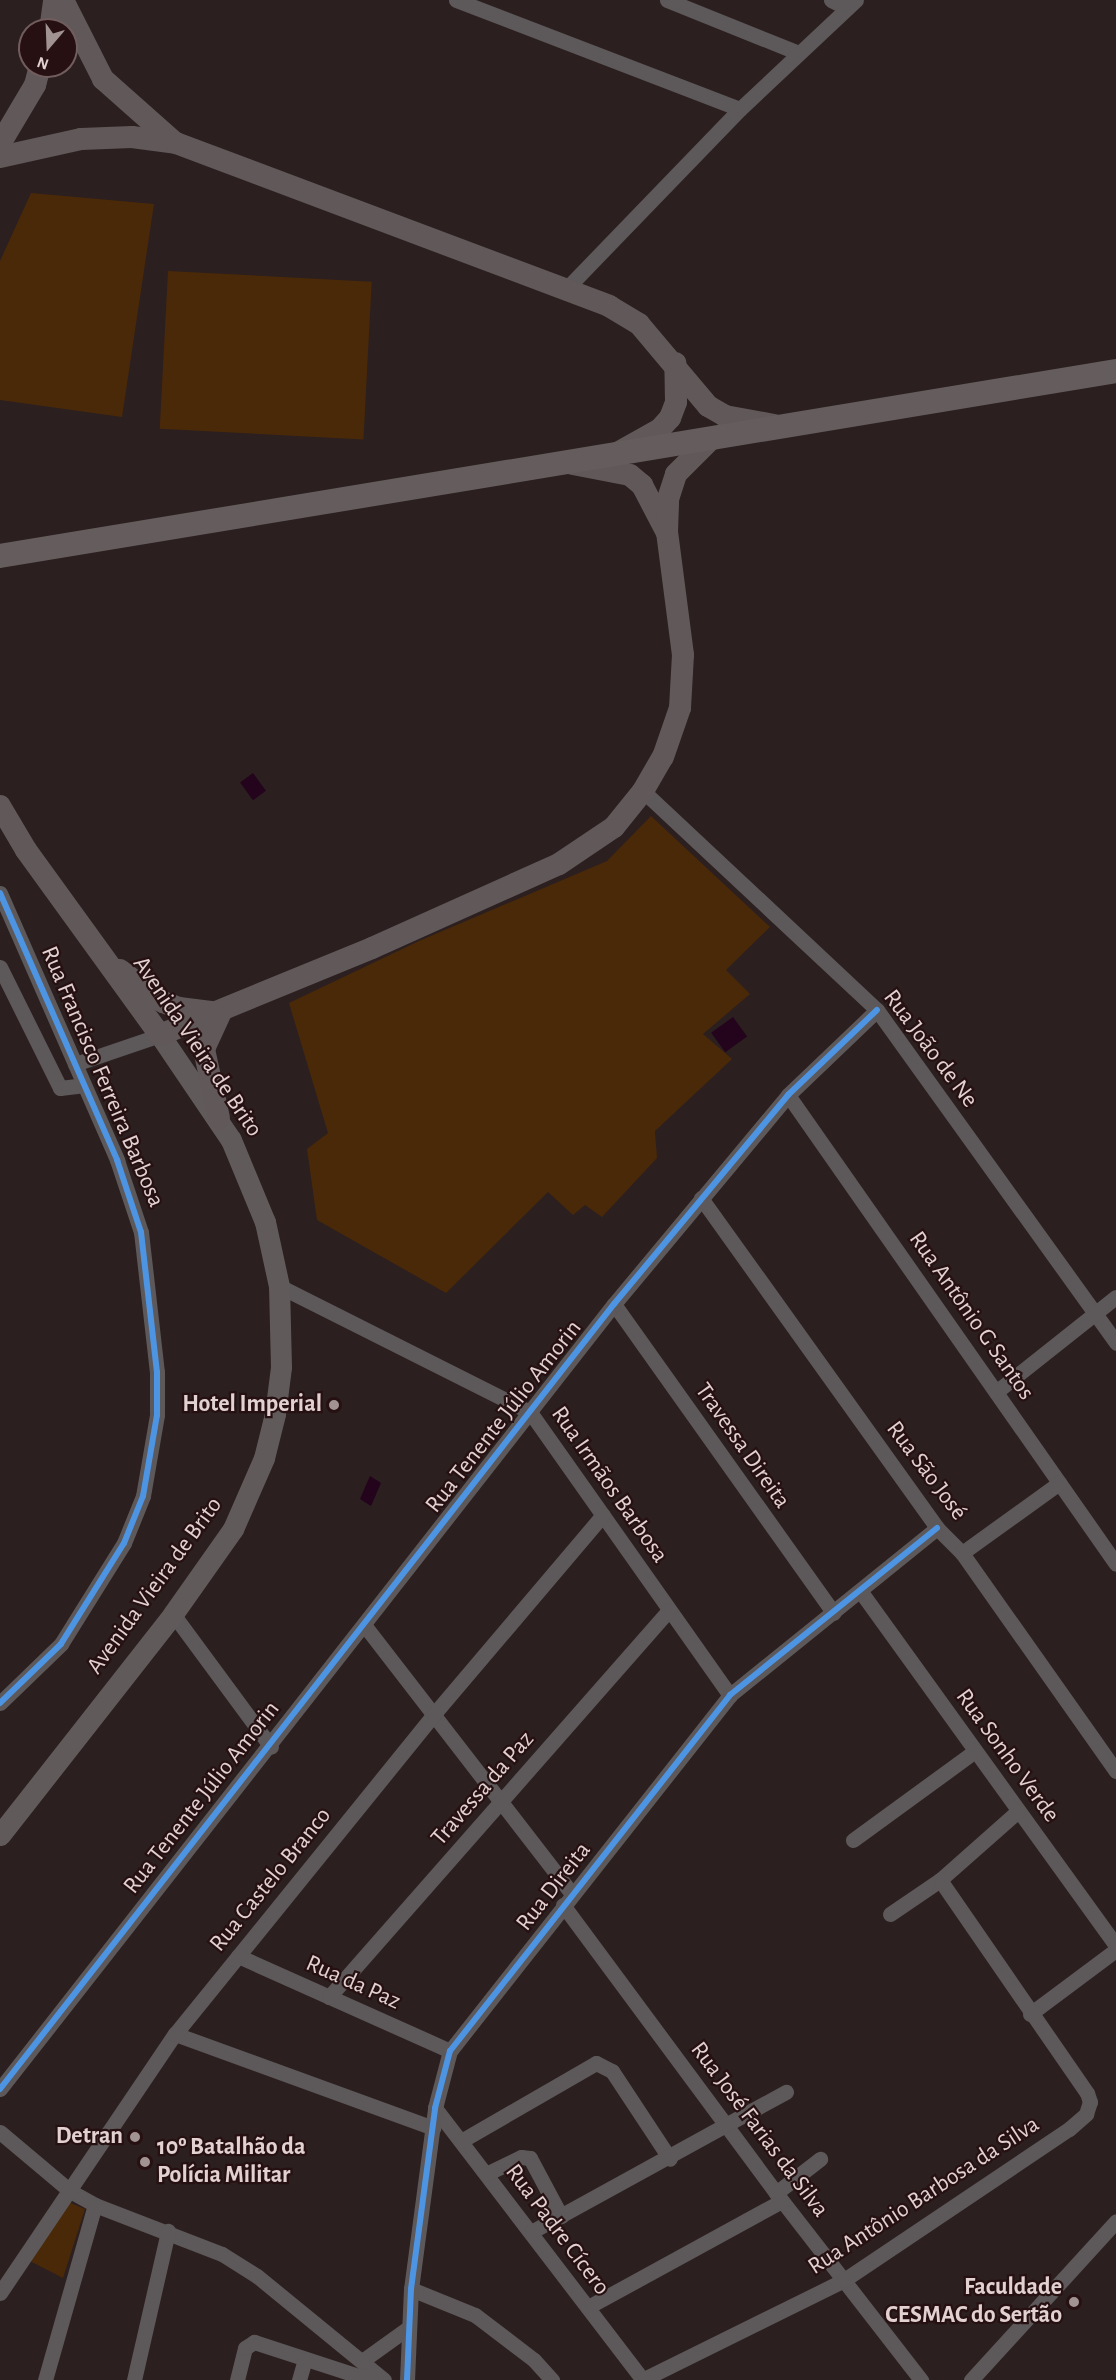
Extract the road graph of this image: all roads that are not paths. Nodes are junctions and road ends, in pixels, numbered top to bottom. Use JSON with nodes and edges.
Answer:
{"nodes":[{"id":1,"x":54,"y":0,"type":"edge"},
{"id":2,"x":63,"y":0,"type":"edge"},
{"id":3,"x":456,"y":0,"type":"edge"},
{"id":4,"x":667,"y":0,"type":"edge"},
{"id":5,"x":831,"y":0,"type":"edge"},
{"id":6,"x":851,"y":4,"type":"edge"},
{"id":7,"x":52,"y":18,"type":"edge"},
{"id":8,"x":799,"y":52,"type":"junction"},
{"id":9,"x":37,"y":78,"type":"edge"},
{"id":10,"x":740,"y":109,"type":"junction"},
{"id":11,"x":176,"y":143,"type":"junction"},
{"id":12,"x":0,"y":144,"type":"edge"},
{"id":13,"x":0,"y":157,"type":"edge"},
{"id":14,"x":566,"y":289,"type":"junction"},
{"id":15,"x":675,"y":363,"type":"junction"},
{"id":16,"x":1116,"y":371,"type":"edge"},
{"id":17,"x":786,"y":426,"type":"junction"},
{"id":18,"x":712,"y":438,"type":"junction"},
{"id":19,"x":618,"y":453,"type":"junction"},
{"id":20,"x":563,"y":462,"type":"junction"},
{"id":21,"x":667,"y":532,"type":"junction"},
{"id":22,"x":0,"y":556,"type":"edge"},
{"id":23,"x":643,"y":791,"type":"junction"},
{"id":24,"x":0,"y":806,"type":"edge"},
{"id":25,"x":0,"y":893,"type":"edge"},
{"id":26,"x":101,"y":956,"type":"junction"},
{"id":27,"x":0,"y":967,"type":"edge"},
{"id":28,"x":877,"y":1010,"type":"junction"},
{"id":29,"x":221,"y":1012,"type":"junction"},
{"id":30,"x":160,"y":1035,"type":"junction"},
{"id":31,"x":75,"y":1064,"type":"junction"},
{"id":32,"x":83,"y":1085,"type":"junction"},
{"id":33,"x":788,"y":1095,"type":"junction"},
{"id":34,"x":219,"y":1118,"type":"junction"},
{"id":35,"x":701,"y":1198,"type":"junction"},
{"id":36,"x":279,"y":1286,"type":"junction"},
{"id":37,"x":1116,"y":1297,"type":"edge"},
{"id":38,"x":614,"y":1304,"type":"junction"},
{"id":39,"x":1095,"y":1313,"type":"junction"},
{"id":40,"x":1116,"y":1342,"type":"edge"},
{"id":41,"x":996,"y":1392,"type":"junction"},
{"id":42,"x":530,"y":1412,"type":"junction"},
{"id":43,"x":1059,"y":1483,"type":"junction"},
{"id":44,"x":603,"y":1515,"type":"junction"},
{"id":45,"x":938,"y":1528,"type":"junction"},
{"id":46,"x":963,"y":1553,"type":"junction"},
{"id":47,"x":1116,"y":1564,"type":"edge"},
{"id":48,"x":861,"y":1592,"type":"junction"},
{"id":49,"x":669,"y":1610,"type":"junction"},
{"id":50,"x":834,"y":1613,"type":"junction"},
{"id":51,"x":173,"y":1614,"type":"junction"},
{"id":52,"x":365,"y":1626,"type":"junction"},
{"id":53,"x":730,"y":1695,"type":"junction"},
{"id":54,"x":0,"y":1703,"type":"edge"},
{"id":55,"x":434,"y":1714,"type":"junction"},
{"id":56,"x":271,"y":1747,"type":"junction"},
{"id":57,"x":975,"y":1751,"type":"junction"},
{"id":58,"x":1116,"y":1771,"type":"edge"},
{"id":59,"x":501,"y":1803,"type":"junction"},
{"id":60,"x":1018,"y":1811,"type":"junction"},
{"id":61,"x":0,"y":1835,"type":"edge"},
{"id":62,"x":853,"y":1840,"type":"dead end"},
{"id":63,"x":940,"y":1880,"type":"junction"},
{"id":64,"x":567,"y":1899,"type":"junction"},
{"id":65,"x":890,"y":1914,"type":"dead end"},
{"id":66,"x":1115,"y":1943,"type":"edge"},
{"id":67,"x":238,"y":1956,"type":"junction"},
{"id":68,"x":329,"y":1997,"type":"junction"},
{"id":69,"x":1030,"y":2014,"type":"junction"},
{"id":70,"x":175,"y":2034,"type":"junction"},
{"id":71,"x":450,"y":2051,"type":"junction"},
{"id":72,"x":0,"y":2089,"type":"edge"},
{"id":73,"x":786,"y":2092,"type":"dead end"},
{"id":74,"x":435,"y":2108,"type":"junction"},
{"id":75,"x":727,"y":2126,"type":"junction"},
{"id":76,"x":433,"y":2128,"type":"junction"},
{"id":77,"x":0,"y":2132,"type":"edge"},
{"id":78,"x":460,"y":2141,"type":"junction"},
{"id":79,"x":670,"y":2159,"type":"junction"},
{"id":80,"x":820,"y":2159,"type":"dead end"},
{"id":81,"x":486,"y":2174,"type":"junction"},
{"id":82,"x":70,"y":2191,"type":"junction"},
{"id":83,"x":779,"y":2197,"type":"junction"},
{"id":84,"x":95,"y":2205,"type":"junction"},
{"id":85,"x":561,"y":2216,"type":"junction"},
{"id":86,"x":1116,"y":2222,"type":"edge"},
{"id":87,"x":168,"y":2230,"type":"junction"},
{"id":88,"x":531,"y":2232,"type":"junction"},
{"id":89,"x":844,"y":2280,"type":"junction"},
{"id":90,"x":411,"y":2289,"type":"junction"},
{"id":91,"x":0,"y":2293,"type":"edge"},
{"id":92,"x":588,"y":2307,"type":"junction"},
{"id":93,"x":408,"y":2328,"type":"junction"},
{"id":94,"x":305,"y":2359,"type":"junction"},
{"id":95,"x":362,"y":2361,"type":"junction"},
{"id":96,"x":45,"y":2380,"type":"edge"},
{"id":97,"x":134,"y":2380,"type":"edge"},
{"id":98,"x":237,"y":2380,"type":"edge"},
{"id":99,"x":299,"y":2380,"type":"edge"},
{"id":100,"x":371,"y":2380,"type":"edge"},
{"id":101,"x":384,"y":2380,"type":"edge"},
{"id":102,"x":407,"y":2380,"type":"edge"},
{"id":103,"x":552,"y":2380,"type":"edge"},
{"id":104,"x":643,"y":2380,"type":"edge"},
{"id":105,"x":921,"y":2380,"type":"edge"},
{"id":106,"x":970,"y":2380,"type":"edge"}],
"edges":[{"from":1,"to":7,"type":"main road"},
{"from":2,"to":11,"type":"main road"},
{"from":3,"to":10,"type":"street"},
{"from":4,"to":8,"type":"street"},
{"from":5,"to":6,"type":"street"},
{"from":6,"to":8,"type":"street"},
{"from":8,"to":10,"type":"street"},
{"from":9,"to":12,"type":"main road"},
{"from":10,"to":14,"type":"street"},
{"from":11,"to":13,"type":"main road"},
{"from":11,"to":14,"type":"main road"},
{"from":14,"to":15,"type":"main road"},
{"from":15,"to":17,"type":"main road"},
{"from":15,"to":19,"type":"main road"},
{"from":16,"to":17,"type":"highway"},
{"from":17,"to":18,"type":"highway"},
{"from":18,"to":19,"type":"highway"},
{"from":18,"to":21,"type":"main road"},
{"from":19,"to":20,"type":"highway"},
{"from":20,"to":21,"type":"main road"},
{"from":20,"to":22,"type":"highway"},
{"from":21,"to":23,"type":"main road"},
{"from":23,"to":28,"type":"street","name":"Rua João de Ne"},
{"from":23,"to":29,"type":"main road"},
{"from":24,"to":26,"type":"main road","name":"Avenida Vieira de Brito"},
{"from":25,"to":31,"type":"street","name":"Rua Francisco Ferreira Barbosa"},
{"from":26,"to":29,"type":"main road"},
{"from":26,"to":30,"type":"main road","name":"Avenida Vieira de Brito"},
{"from":27,"to":32,"type":"street"},
{"from":28,"to":33,"type":"street","name":"Rua Tenente Júlio Amorin"},
{"from":28,"to":39,"type":"street","name":"Rua João de Ne"},
{"from":29,"to":30,"type":"main road"},
{"from":29,"to":34,"type":"main road"},
{"from":30,"to":31,"type":"street"},
{"from":30,"to":34,"type":"main road","name":"Avenida Vieira de Brito"},
{"from":31,"to":32,"type":"street","name":"Rua Francisco Ferreira Barbosa"},
{"from":32,"to":54,"type":"street","name":"Rua Francisco Ferreira Barbosa"},
{"from":33,"to":35,"type":"street","name":"Rua Tenente Júlio Amorin"},
{"from":33,"to":41,"type":"street","name":"Rua Antônio G Santos"},
{"from":34,"to":36,"type":"main road","name":"Avenida Vieira de Brito"},
{"from":35,"to":38,"type":"street","name":"Rua Tenente Júlio Amorin"},
{"from":35,"to":45,"type":"street","name":"Rua São José"},
{"from":36,"to":42,"type":"street","name":"Rua Irmãos Barbosa"},
{"from":36,"to":51,"type":"main road","name":"Avenida Vieira de Brito"},
{"from":37,"to":39,"type":"street"},
{"from":38,"to":42,"type":"street","name":"Rua Tenente Júlio Amorin"},
{"from":38,"to":50,"type":"street","name":"Travessa Direita"},
{"from":39,"to":40,"type":"street","name":"Rua João de Ne"},
{"from":39,"to":41,"type":"street"},
{"from":41,"to":43,"type":"street","name":"Rua Antônio G Santos"},
{"from":42,"to":44,"type":"street","name":"Rua Irmãos Barbosa"},
{"from":42,"to":52,"type":"street","name":"Rua Tenente Júlio Amorin"},
{"from":43,"to":46,"type":"street"},
{"from":43,"to":47,"type":"street","name":"Rua Antônio G Santos"},
{"from":44,"to":49,"type":"street","name":"Rua Irmãos Barbosa"},
{"from":44,"to":55,"type":"street","name":"Rua Castelo Branco"},
{"from":45,"to":46,"type":"street","name":"Rua São José"},
{"from":45,"to":48,"type":"street","name":"Rua Direita"},
{"from":46,"to":58,"type":"street","name":"Rua São José"},
{"from":48,"to":50,"type":"street","name":"Rua Direita"},
{"from":48,"to":57,"type":"street","name":"Rua Sonho Verde"},
{"from":49,"to":53,"type":"street","name":"Rua Irmãos Barbosa"},
{"from":49,"to":59,"type":"street","name":"Travessa da Paz"},
{"from":50,"to":53,"type":"street","name":"Rua Direita"},
{"from":51,"to":56,"type":"street"},
{"from":51,"to":61,"type":"main road","name":"Avenida Vieira de Brito"},
{"from":52,"to":55,"type":"street","name":"Rua José Farias da Silva"},
{"from":52,"to":56,"type":"street","name":"Rua Tenente Júlio Amorin"},
{"from":53,"to":64,"type":"street","name":"Rua Direita"},
{"from":55,"to":59,"type":"street","name":"Rua José Farias da Silva"},
{"from":55,"to":67,"type":"street","name":"Rua Castelo Branco"},
{"from":56,"to":72,"type":"street","name":"Rua Tenente Júlio Amorin"},
{"from":57,"to":60,"type":"street","name":"Rua Sonho Verde"},
{"from":57,"to":62,"type":"street"},
{"from":59,"to":64,"type":"street","name":"Rua José Farias da Silva"},
{"from":59,"to":68,"type":"street","name":"Travessa da Paz"},
{"from":60,"to":63,"type":"street"},
{"from":60,"to":66,"type":"street","name":"Rua Sonho Verde"},
{"from":63,"to":65,"type":"street"},
{"from":63,"to":69,"type":"street"},
{"from":64,"to":71,"type":"street","name":"Rua Direita"},
{"from":64,"to":75,"type":"street","name":"Rua José Farias da Silva"},
{"from":66,"to":69,"type":"street"},
{"from":67,"to":68,"type":"street","name":"Rua da Paz"},
{"from":67,"to":70,"type":"street","name":"Rua Castelo Branco"},
{"from":68,"to":71,"type":"street","name":"Rua da Paz"},
{"from":69,"to":89,"type":"street","name":"Rua Antônio Barbosa da Silva"},
{"from":70,"to":76,"type":"street"},
{"from":70,"to":82,"type":"street","name":"Rua Castelo Branco"},
{"from":71,"to":74,"type":"street","name":"Rua Direita"},
{"from":73,"to":75,"type":"street"},
{"from":74,"to":76,"type":"street","name":"Rua Direita"},
{"from":74,"to":78,"type":"street","name":"Rua Padre Cícero"},
{"from":75,"to":79,"type":"street"},
{"from":75,"to":83,"type":"street","name":"Rua José Farias da Silva"},
{"from":76,"to":90,"type":"street","name":"Rua Direita"},
{"from":77,"to":82,"type":"street"},
{"from":78,"to":79,"type":"street"},
{"from":78,"to":81,"type":"street","name":"Rua Padre Cícero"},
{"from":79,"to":85,"type":"street"},
{"from":80,"to":83,"type":"street"},
{"from":81,"to":85,"type":"street"},
{"from":81,"to":88,"type":"street","name":"Rua Padre Cícero"},
{"from":82,"to":84,"type":"street"},
{"from":82,"to":91,"type":"street","name":"Rua Castelo Branco"},
{"from":83,"to":89,"type":"street","name":"Rua José Farias da Silva"},
{"from":83,"to":92,"type":"street"},
{"from":84,"to":87,"type":"street"},
{"from":84,"to":96,"type":"street"},
{"from":85,"to":88,"type":"street"},
{"from":86,"to":106,"type":"street"},
{"from":87,"to":95,"type":"street"},
{"from":87,"to":97,"type":"street"},
{"from":88,"to":92,"type":"street","name":"Rua Padre Cícero"},
{"from":89,"to":104,"type":"street","name":"Rua Antônio Barbosa da Silva"},
{"from":89,"to":105,"type":"street","name":"Rua José Farias da Silva"},
{"from":90,"to":93,"type":"street","name":"Rua Direita"},
{"from":90,"to":103,"type":"street"},
{"from":92,"to":104,"type":"street","name":"Rua Padre Cícero"},
{"from":93,"to":95,"type":"street"},
{"from":93,"to":102,"type":"street","name":"Rua Direita"},
{"from":94,"to":98,"type":"street"},
{"from":94,"to":99,"type":"street"},
{"from":94,"to":100,"type":"street"},
{"from":95,"to":101,"type":"street"}]}
